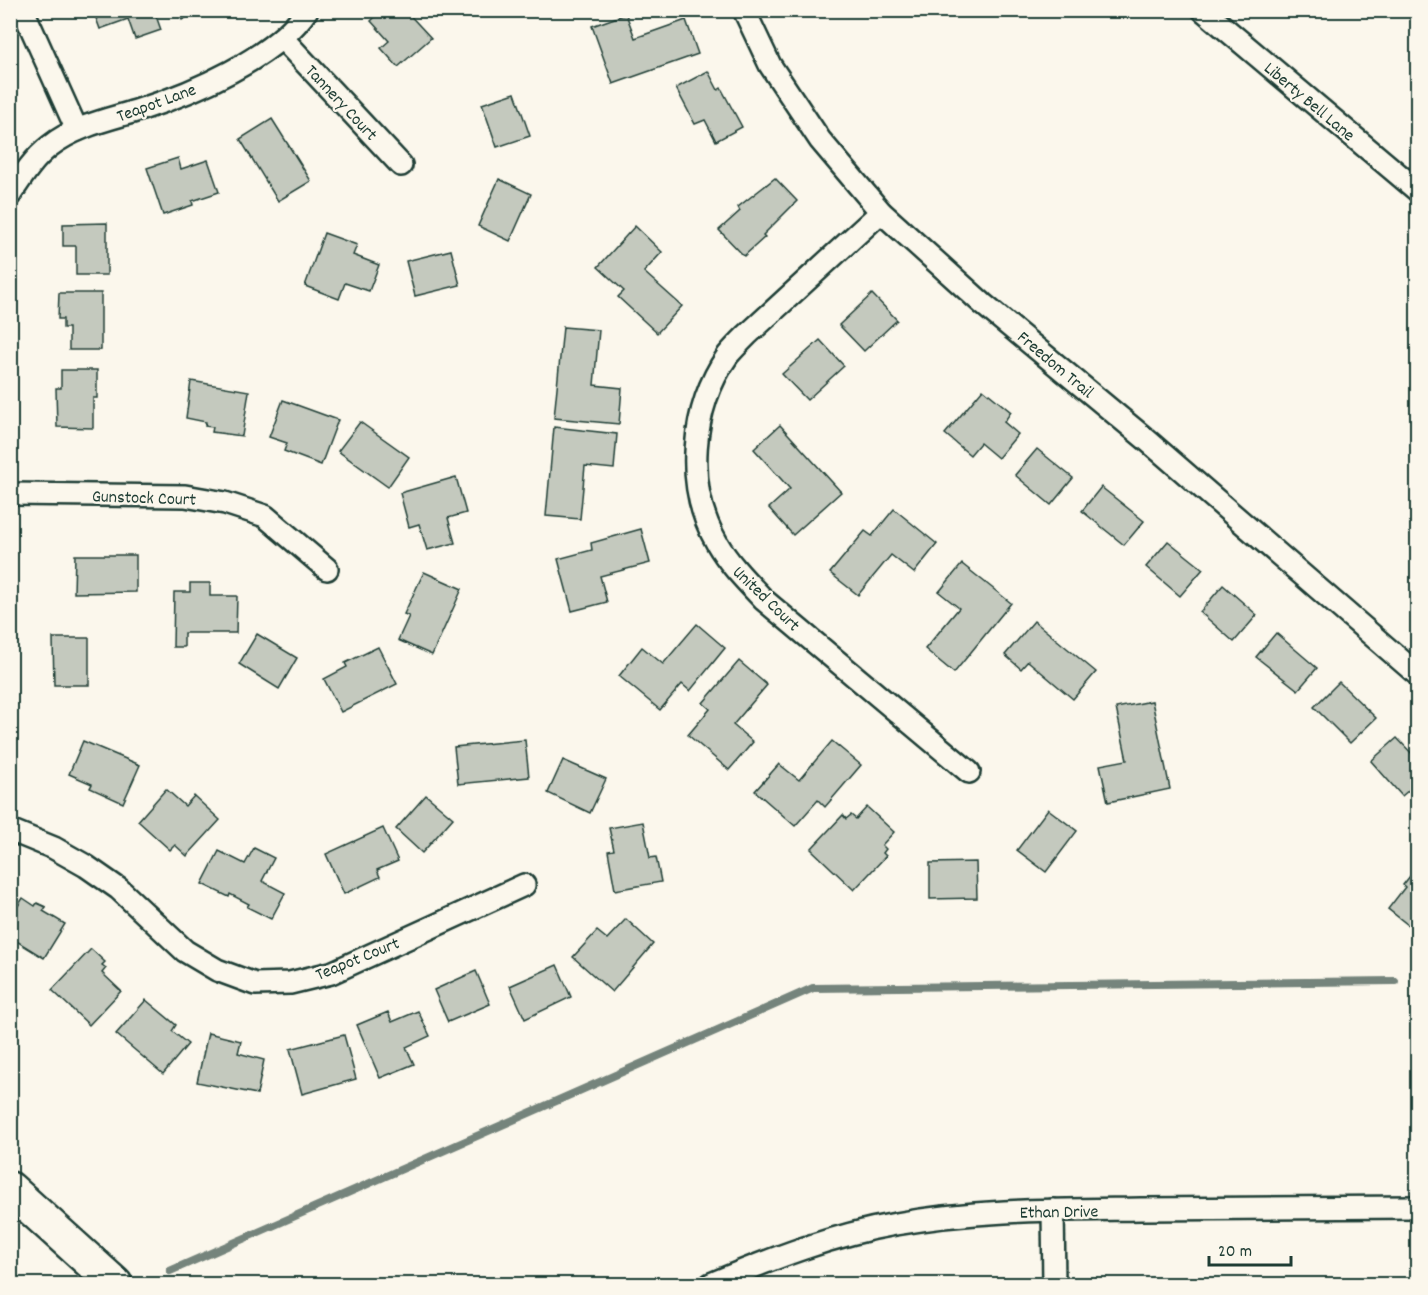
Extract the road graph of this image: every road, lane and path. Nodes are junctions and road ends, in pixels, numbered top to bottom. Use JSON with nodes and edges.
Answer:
{"nodes":[{"id":1,"x":23,"y":10,"type":"edge"},
{"id":2,"x":306,"y":10,"type":"edge"},
{"id":3,"x":744,"y":10,"type":"edge"},
{"id":4,"x":1203,"y":10,"type":"edge"},
{"id":5,"x":282,"y":38,"type":"junction"},
{"id":6,"x":77,"y":130,"type":"junction"},
{"id":7,"x":402,"y":165,"type":"dead end"},
{"id":8,"x":1418,"y":191,"type":"edge"},
{"id":9,"x":10,"y":195,"type":"edge"},
{"id":10,"x":881,"y":212,"type":"junction"},
{"id":11,"x":10,"y":494,"type":"edge"},
{"id":12,"x":327,"y":569,"type":"dead end"},
{"id":13,"x":1418,"y":675,"type":"edge"},
{"id":14,"x":969,"y":772,"type":"dead end"},
{"id":15,"x":10,"y":830,"type":"edge"},
{"id":16,"x":524,"y":885,"type":"dead end"},
{"id":17,"x":10,"y":1189,"type":"edge"},
{"id":18,"x":1418,"y":1207,"type":"edge"},
{"id":19,"x":1053,"y":1210,"type":"junction"},
{"id":20,"x":115,"y":1284,"type":"edge"},
{"id":21,"x":711,"y":1284,"type":"edge"},
{"id":22,"x":1054,"y":1284,"type":"edge"}],
"edges":[{"from":1,"to":6,"type":"street"},
{"from":2,"to":5,"type":"street","name":"Teapot Lane"},
{"from":3,"to":10,"type":"street","name":"Freedom Trail"},
{"from":4,"to":8,"type":"street","name":"Liberty Bell Lane"},
{"from":5,"to":6,"type":"street","name":"Teapot Lane"},
{"from":5,"to":7,"type":"street","name":"Tannery Court"},
{"from":6,"to":9,"type":"street","name":"Teapot Lane"},
{"from":10,"to":13,"type":"street","name":"Freedom Trail"},
{"from":10,"to":14,"type":"street","name":"United Court"},
{"from":11,"to":12,"type":"street","name":"Gunstock Court"},
{"from":15,"to":16,"type":"street","name":"Teapot Court"},
{"from":17,"to":20,"type":"main road"},
{"from":18,"to":19,"type":"street","name":"Ethan Drive"},
{"from":19,"to":21,"type":"street","name":"Ethan Drive"},
{"from":19,"to":22,"type":"street"}]}
